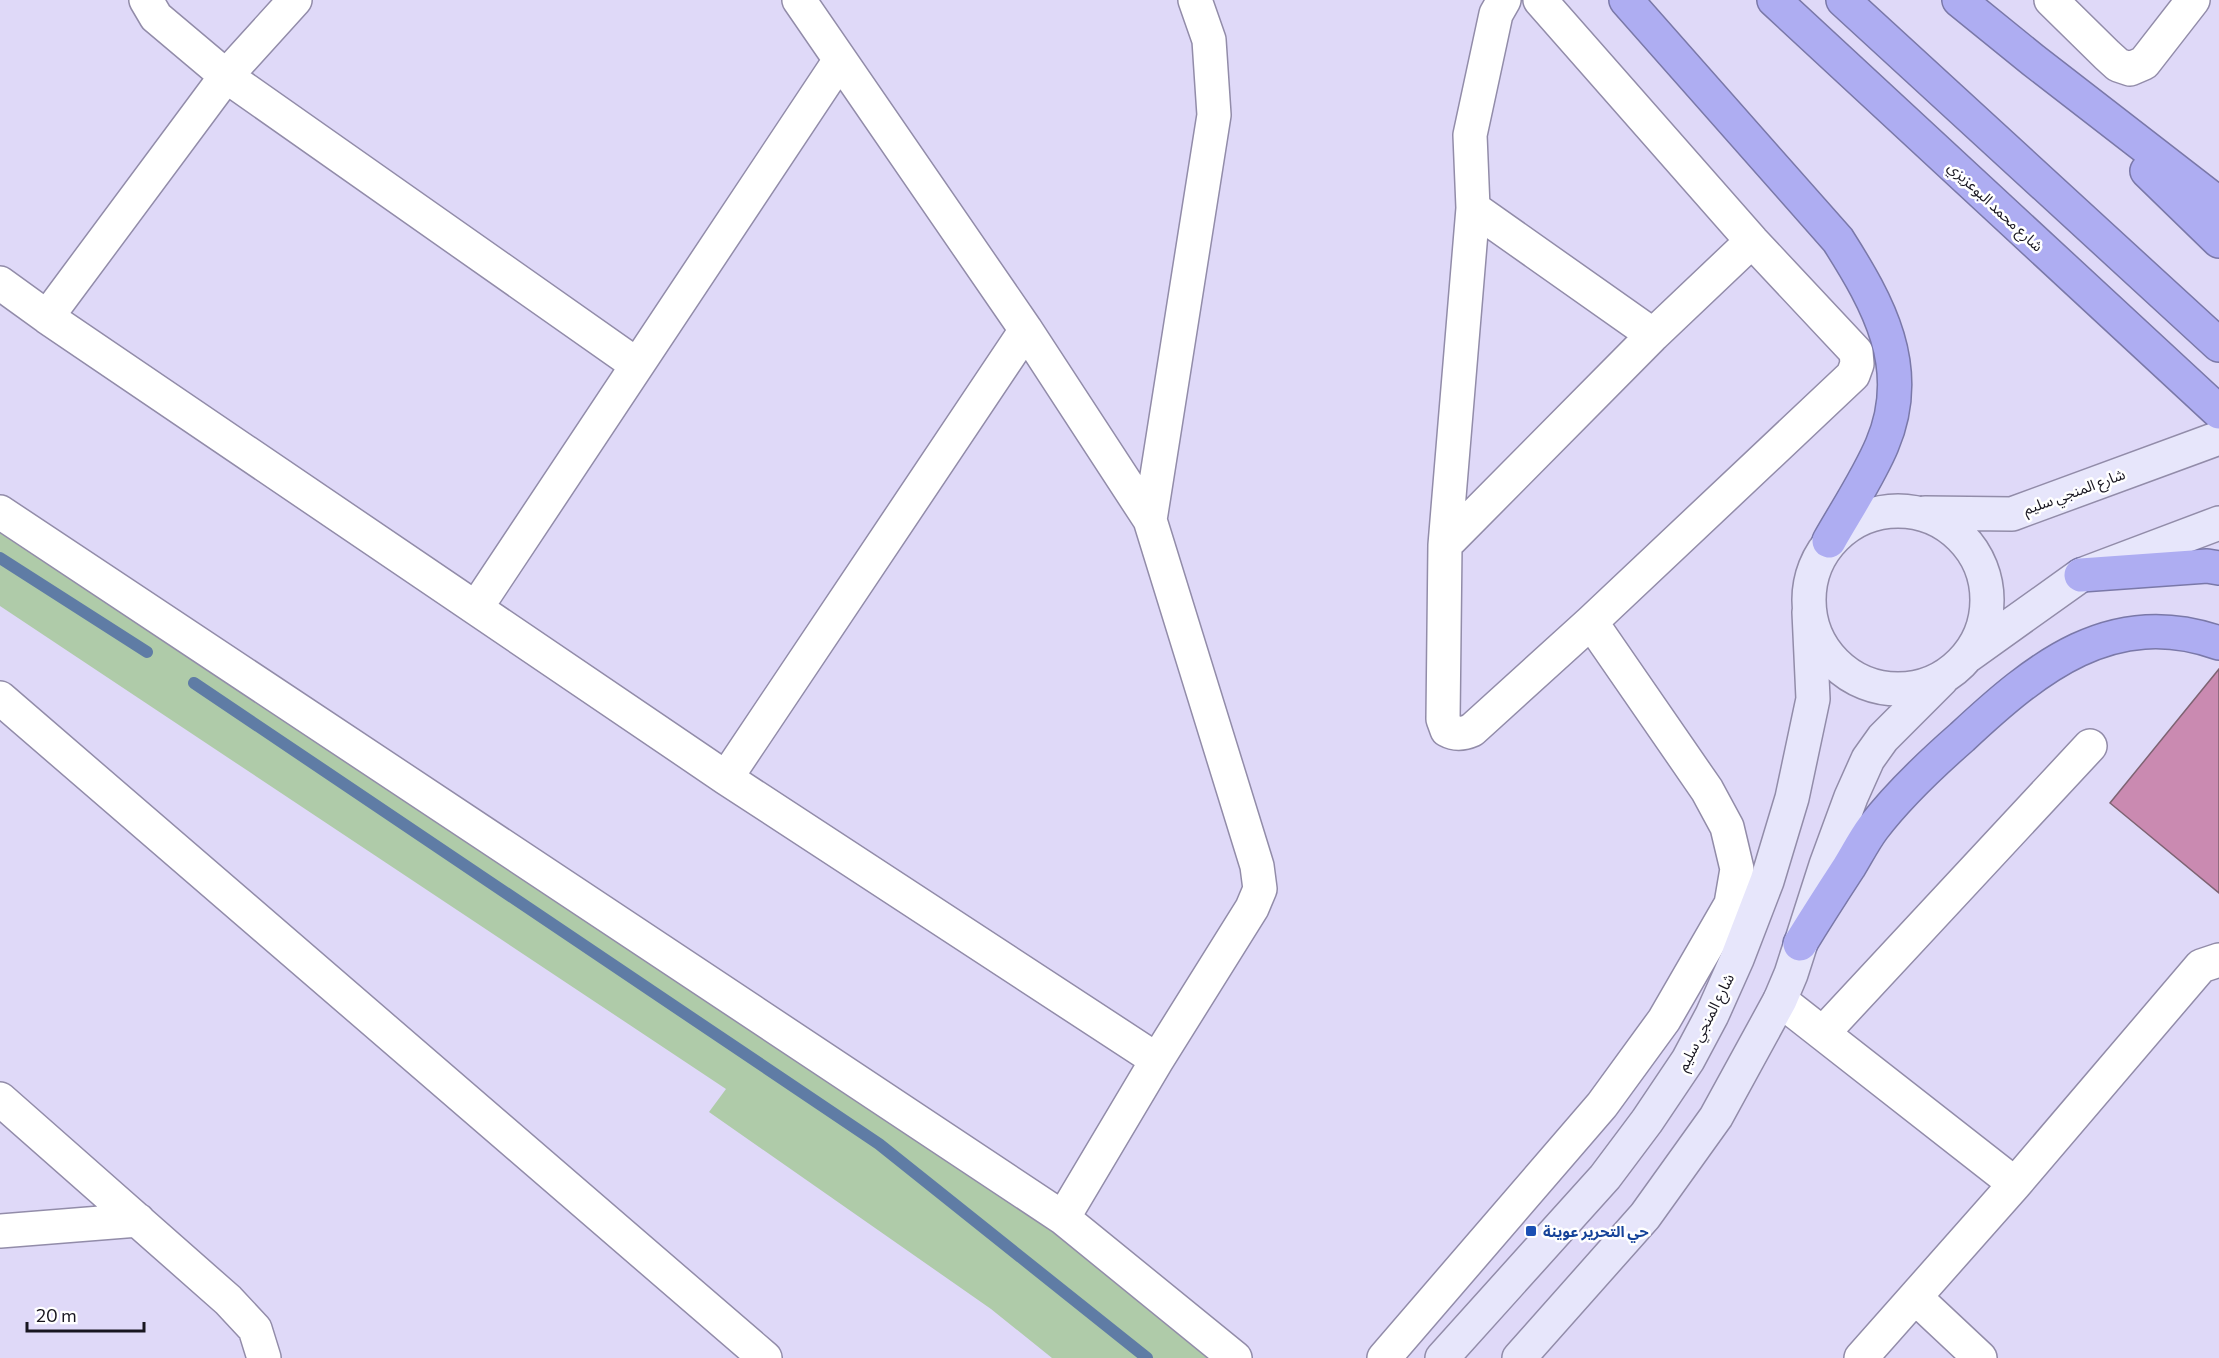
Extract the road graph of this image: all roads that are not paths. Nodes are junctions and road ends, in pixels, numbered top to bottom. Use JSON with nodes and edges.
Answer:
{"nodes":[{"id":1,"x":146,"y":0,"type":"edge"},
{"id":2,"x":295,"y":0,"type":"edge"},
{"id":3,"x":799,"y":0,"type":"edge"},
{"id":4,"x":1195,"y":0,"type":"edge"},
{"id":5,"x":1504,"y":0,"type":"edge"},
{"id":6,"x":1540,"y":0,"type":"edge"},
{"id":7,"x":1626,"y":0,"type":"edge"},
{"id":8,"x":1774,"y":0,"type":"edge"},
{"id":9,"x":1843,"y":0,"type":"edge"},
{"id":10,"x":1959,"y":0,"type":"edge"},
{"id":11,"x":2051,"y":0,"type":"edge"},
{"id":12,"x":2193,"y":0,"type":"edge"},
{"id":13,"x":840,"y":60,"type":"junction"},
{"id":14,"x":2033,"y":60,"type":"junction"},
{"id":15,"x":226,"y":76,"type":"junction"},
{"id":16,"x":2219,"y":204,"type":"edge"},
{"id":17,"x":1473,"y":208,"type":"junction"},
{"id":18,"x":1752,"y":241,"type":"junction"},
{"id":19,"x":2219,"y":241,"type":"edge"},
{"id":20,"x":0,"y":283,"type":"edge"},
{"id":21,"x":47,"y":317,"type":"junction"},
{"id":22,"x":1026,"y":330,"type":"junction"},
{"id":23,"x":1653,"y":335,"type":"junction"},
{"id":24,"x":2219,"y":345,"type":"edge"},
{"id":25,"x":637,"y":365,"type":"junction"},
{"id":26,"x":2219,"y":412,"type":"edge"},
{"id":27,"x":2219,"y":438,"type":"edge"},
{"id":28,"x":0,"y":512,"type":"edge"},
{"id":29,"x":1923,"y":513,"type":"junction"},
{"id":30,"x":1150,"y":520,"type":"junction"},
{"id":31,"x":2219,"y":523,"type":"edge"},
{"id":32,"x":1829,"y":541,"type":"junction"},
{"id":33,"x":1445,"y":545,"type":"junction"},
{"id":34,"x":2219,"y":568,"type":"edge"},
{"id":35,"x":2081,"y":575,"type":"junction"},
{"id":36,"x":476,"y":608,"type":"junction"},
{"id":37,"x":1809,"y":612,"type":"junction"},
{"id":38,"x":1591,"y":622,"type":"junction"},
{"id":39,"x":2219,"y":643,"type":"edge"},
{"id":40,"x":1968,"y":656,"type":"junction"},
{"id":41,"x":1942,"y":679,"type":"junction"},
{"id":42,"x":0,"y":698,"type":"edge"},
{"id":43,"x":2090,"y":746,"type":"dead end"},
{"id":44,"x":726,"y":778,"type":"junction"},
{"id":45,"x":1800,"y":944,"type":"junction"},
{"id":46,"x":2219,"y":960,"type":"edge"},
{"id":47,"x":1780,"y":999,"type":"junction"},
{"id":48,"x":1823,"y":1033,"type":"junction"},
{"id":49,"x":1157,"y":1060,"type":"junction"},
{"id":50,"x":0,"y":1099,"type":"edge"},
{"id":51,"x":2015,"y":1184,"type":"junction"},
{"id":52,"x":1063,"y":1218,"type":"junction"},
{"id":53,"x":138,"y":1220,"type":"junction"},
{"id":54,"x":0,"y":1231,"type":"edge"},
{"id":55,"x":1916,"y":1298,"type":"junction"},
{"id":56,"x":264,"y":1358,"type":"edge"},
{"id":57,"x":765,"y":1358,"type":"edge"},
{"id":58,"x":1235,"y":1358,"type":"edge"},
{"id":59,"x":1384,"y":1358,"type":"edge"},
{"id":60,"x":1442,"y":1358,"type":"edge"},
{"id":61,"x":1519,"y":1358,"type":"edge"},
{"id":62,"x":1861,"y":1358,"type":"edge"},
{"id":63,"x":1980,"y":1358,"type":"edge"}],
"edges":[{"from":1,"to":15,"type":"street"},
{"from":2,"to":15,"type":"street"},
{"from":3,"to":13,"type":"street"},
{"from":4,"to":30,"type":"street"},
{"from":5,"to":17,"type":"street"},
{"from":6,"to":18,"type":"street"},
{"from":7,"to":32,"type":"highway"},
{"from":8,"to":26,"type":"highway","name":"شارع محمد البوعزيزي"},
{"from":9,"to":24,"type":"highway"},
{"from":10,"to":14,"type":"highway"},
{"from":11,"to":12,"type":"street"},
{"from":13,"to":22,"type":"street"},
{"from":13,"to":25,"type":"street"},
{"from":14,"to":16,"type":"highway"},
{"from":14,"to":19,"type":"highway"},
{"from":15,"to":21,"type":"street"},
{"from":15,"to":25,"type":"street"},
{"from":17,"to":23,"type":"street"},
{"from":17,"to":33,"type":"street"},
{"from":18,"to":23,"type":"street"},
{"from":18,"to":38,"type":"street"},
{"from":20,"to":21,"type":"street"},
{"from":21,"to":36,"type":"street"},
{"from":22,"to":30,"type":"street"},
{"from":22,"to":44,"type":"street"},
{"from":23,"to":33,"type":"street"},
{"from":25,"to":36,"type":"street"},
{"from":27,"to":29,"type":"main road","name":"شارع المنجي سليم"},
{"from":28,"to":52,"type":"street"},
{"from":29,"to":32,"type":"main road","name":"شارع المنجي سليم"},
{"from":29,"to":40,"type":"main road","name":"شارع المنجي سليم"},
{"from":30,"to":49,"type":"street"},
{"from":31,"to":35,"type":"main road","name":"شارع المنجي سليم"},
{"from":32,"to":37,"type":"main road","name":"شارع المنجي سليم"},
{"from":33,"to":38,"type":"street"},
{"from":34,"to":35,"type":"highway"},
{"from":35,"to":40,"type":"main road","name":"شارع المنجي سليم"},
{"from":36,"to":44,"type":"street"},
{"from":37,"to":41,"type":"main road","name":"شارع المنجي سليم"},
{"from":37,"to":60,"type":"main road","name":"شارع المنجي سليم"},
{"from":38,"to":59,"type":"street"},
{"from":39,"to":45,"type":"highway"},
{"from":40,"to":41,"type":"main road","name":"شارع المنجي سليم"},
{"from":41,"to":45,"type":"main road","name":"شارع المنجي سليم"},
{"from":42,"to":57,"type":"street"},
{"from":43,"to":48,"type":"street"},
{"from":44,"to":49,"type":"street"},
{"from":45,"to":47,"type":"main road","name":"شارع المنجي سليم"},
{"from":46,"to":51,"type":"street"},
{"from":47,"to":48,"type":"street"},
{"from":47,"to":61,"type":"main road","name":"شارع المنجي سليم"},
{"from":48,"to":51,"type":"street"},
{"from":49,"to":52,"type":"street"},
{"from":50,"to":53,"type":"street"},
{"from":51,"to":55,"type":"street"},
{"from":52,"to":58,"type":"street"},
{"from":53,"to":54,"type":"street"},
{"from":53,"to":56,"type":"street"},
{"from":55,"to":62,"type":"street"},
{"from":55,"to":63,"type":"street"}]}
